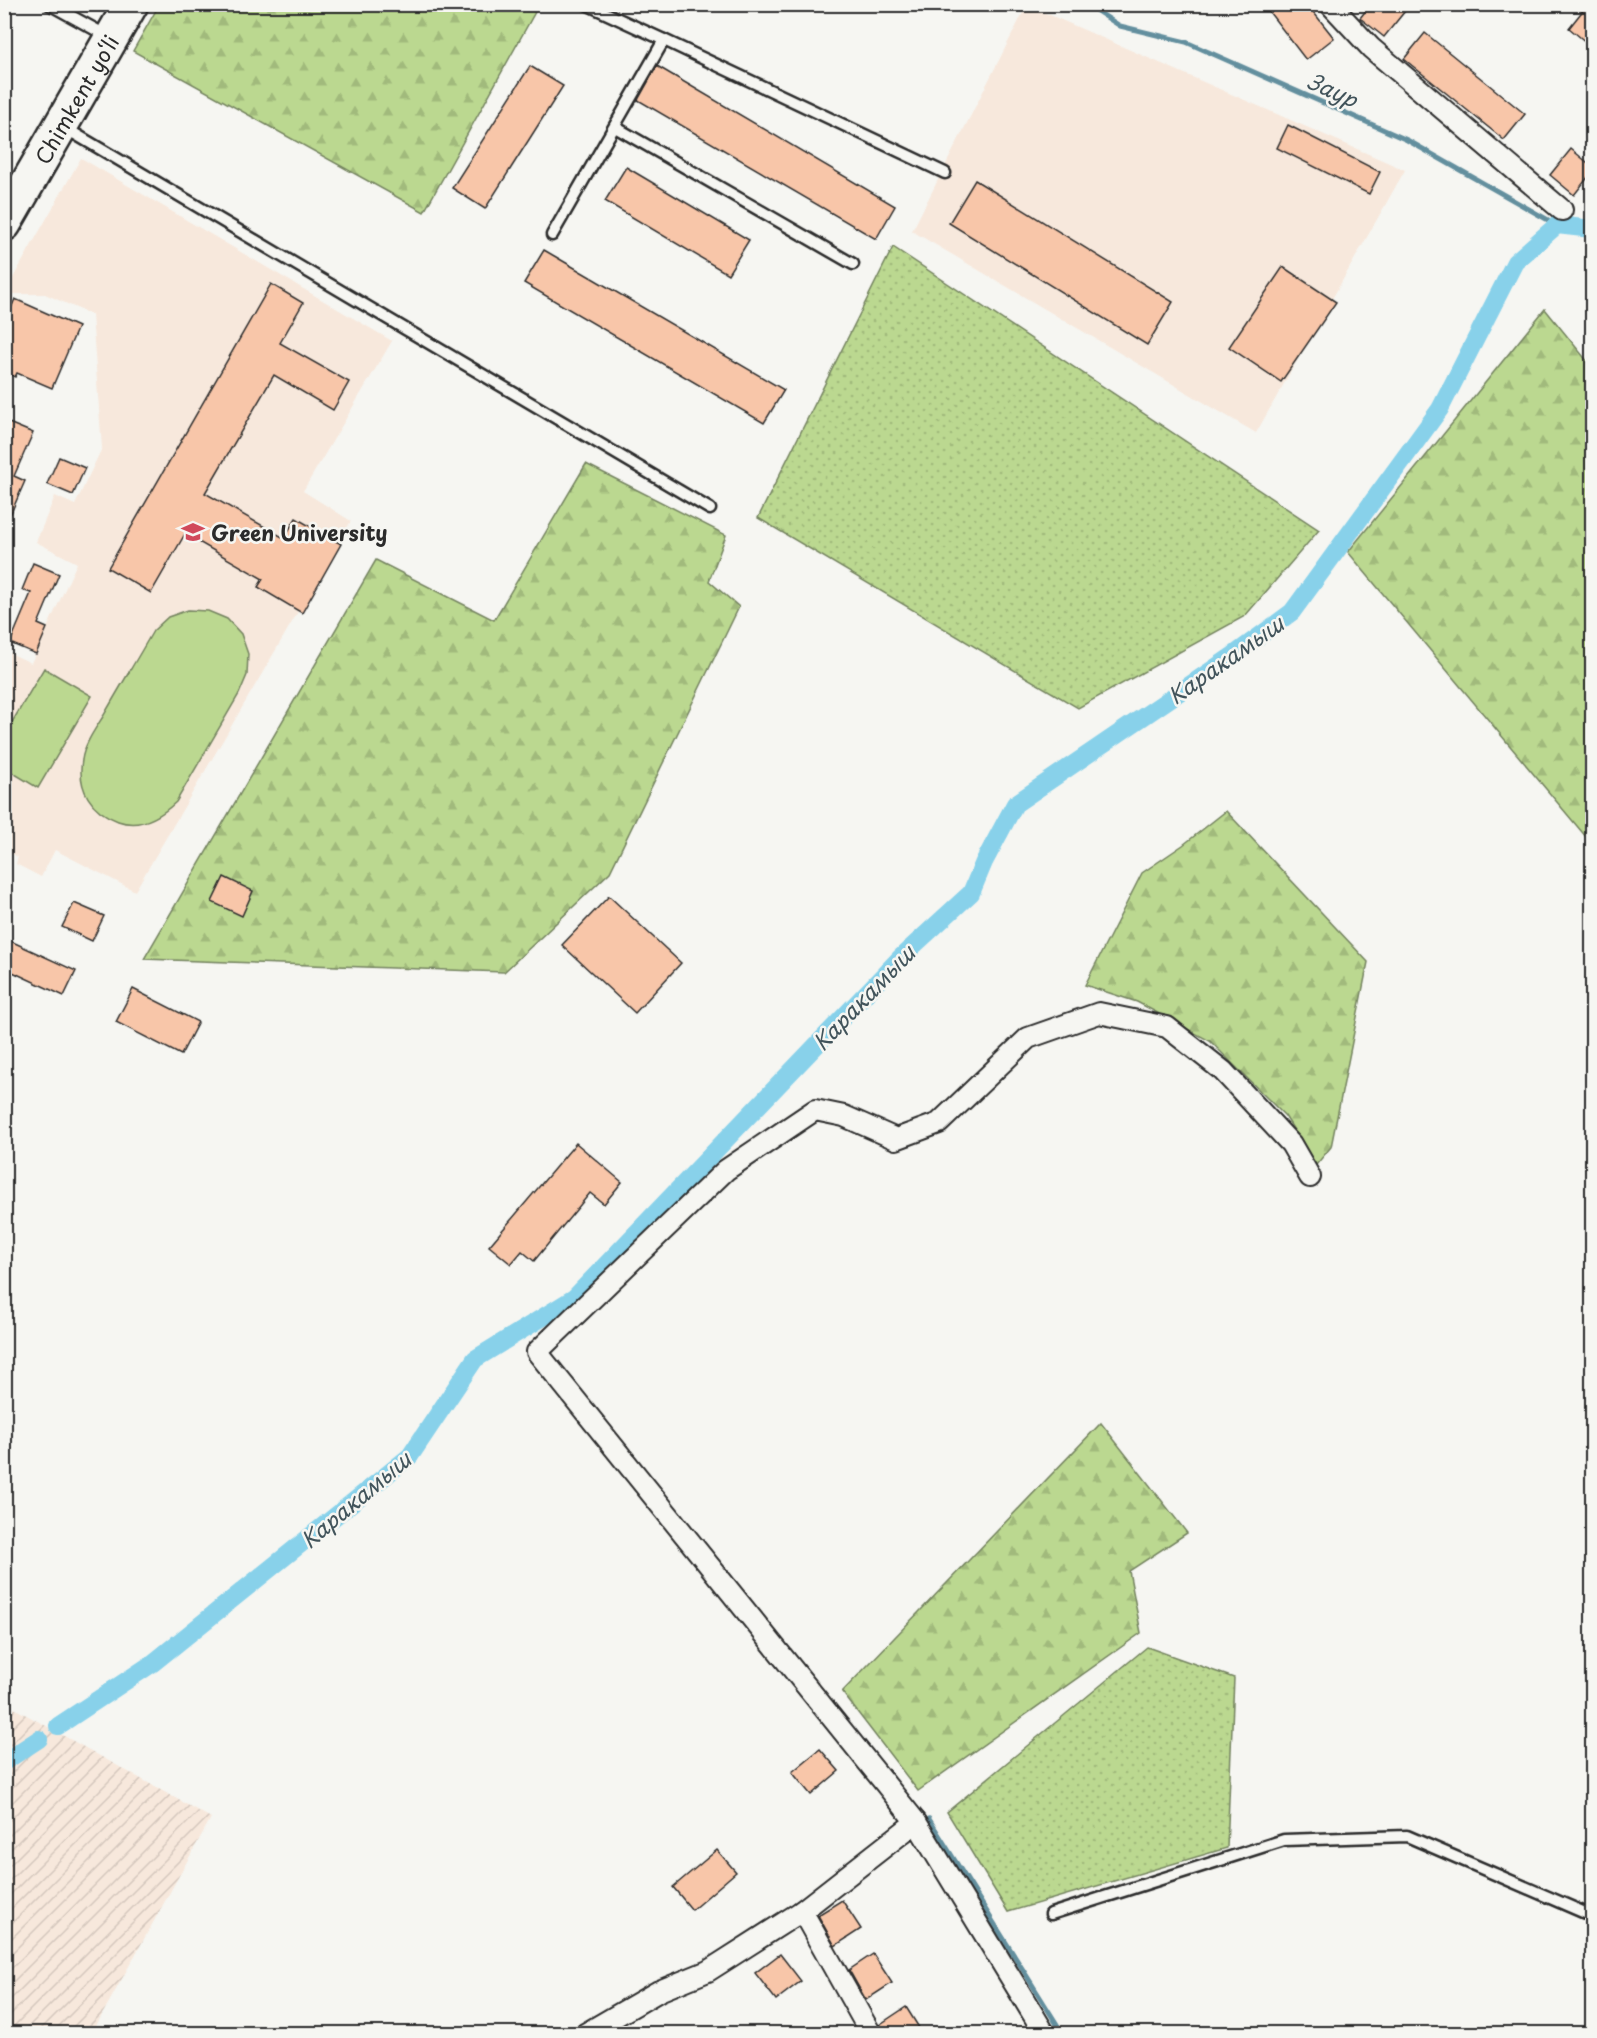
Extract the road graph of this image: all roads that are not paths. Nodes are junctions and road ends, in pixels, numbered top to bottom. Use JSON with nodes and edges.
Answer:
{"nodes":[{"id":1,"x":49,"y":4,"type":"edge"},
{"id":2,"x":131,"y":4,"type":"edge"},
{"id":3,"x":586,"y":4,"type":"edge"},
{"id":4,"x":1330,"y":4,"type":"edge"},
{"id":5,"x":112,"y":39,"type":"junction"},
{"id":6,"x":664,"y":40,"type":"junction"},
{"id":7,"x":62,"y":126,"type":"junction"},
{"id":8,"x":615,"y":127,"type":"junction"},
{"id":9,"x":945,"y":173,"type":"dead end"},
{"id":10,"x":9,"y":210,"type":"edge"},
{"id":11,"x":1562,"y":210,"type":"dead end"},
{"id":12,"x":552,"y":235,"type":"dead end"},
{"id":13,"x":853,"y":264,"type":"dead end"},
{"id":14,"x":710,"y":509,"type":"dead end"},
{"id":15,"x":1310,"y":1177,"type":"dead end"},
{"id":16,"x":916,"y":1822,"type":"junction"},
{"id":17,"x":802,"y":1911,"type":"junction"},
{"id":18,"x":1051,"y":1914,"type":"dead end"},
{"id":19,"x":1593,"y":1916,"type":"edge"},
{"id":20,"x":585,"y":2034,"type":"edge"},
{"id":21,"x":871,"y":2034,"type":"edge"},
{"id":22,"x":1045,"y":2034,"type":"edge"}],
"edges":[{"from":1,"to":5,"type":"lane"},
{"from":2,"to":5,"type":"highway","name":"Chimkent yo‘li"},
{"from":3,"to":6,"type":"lane"},
{"from":4,"to":11,"type":"street"},
{"from":5,"to":7,"type":"highway","name":"Chimkent yo‘li"},
{"from":6,"to":8,"type":"lane"},
{"from":6,"to":9,"type":"lane"},
{"from":7,"to":10,"type":"highway","name":"Chimkent yo‘li"},
{"from":7,"to":14,"type":"lane"},
{"from":8,"to":12,"type":"lane"},
{"from":8,"to":13,"type":"lane"},
{"from":15,"to":16,"type":"street"},
{"from":16,"to":17,"type":"street"},
{"from":16,"to":22,"type":"street"},
{"from":17,"to":20,"type":"street"},
{"from":17,"to":21,"type":"street"},
{"from":18,"to":19,"type":"lane"}]}
